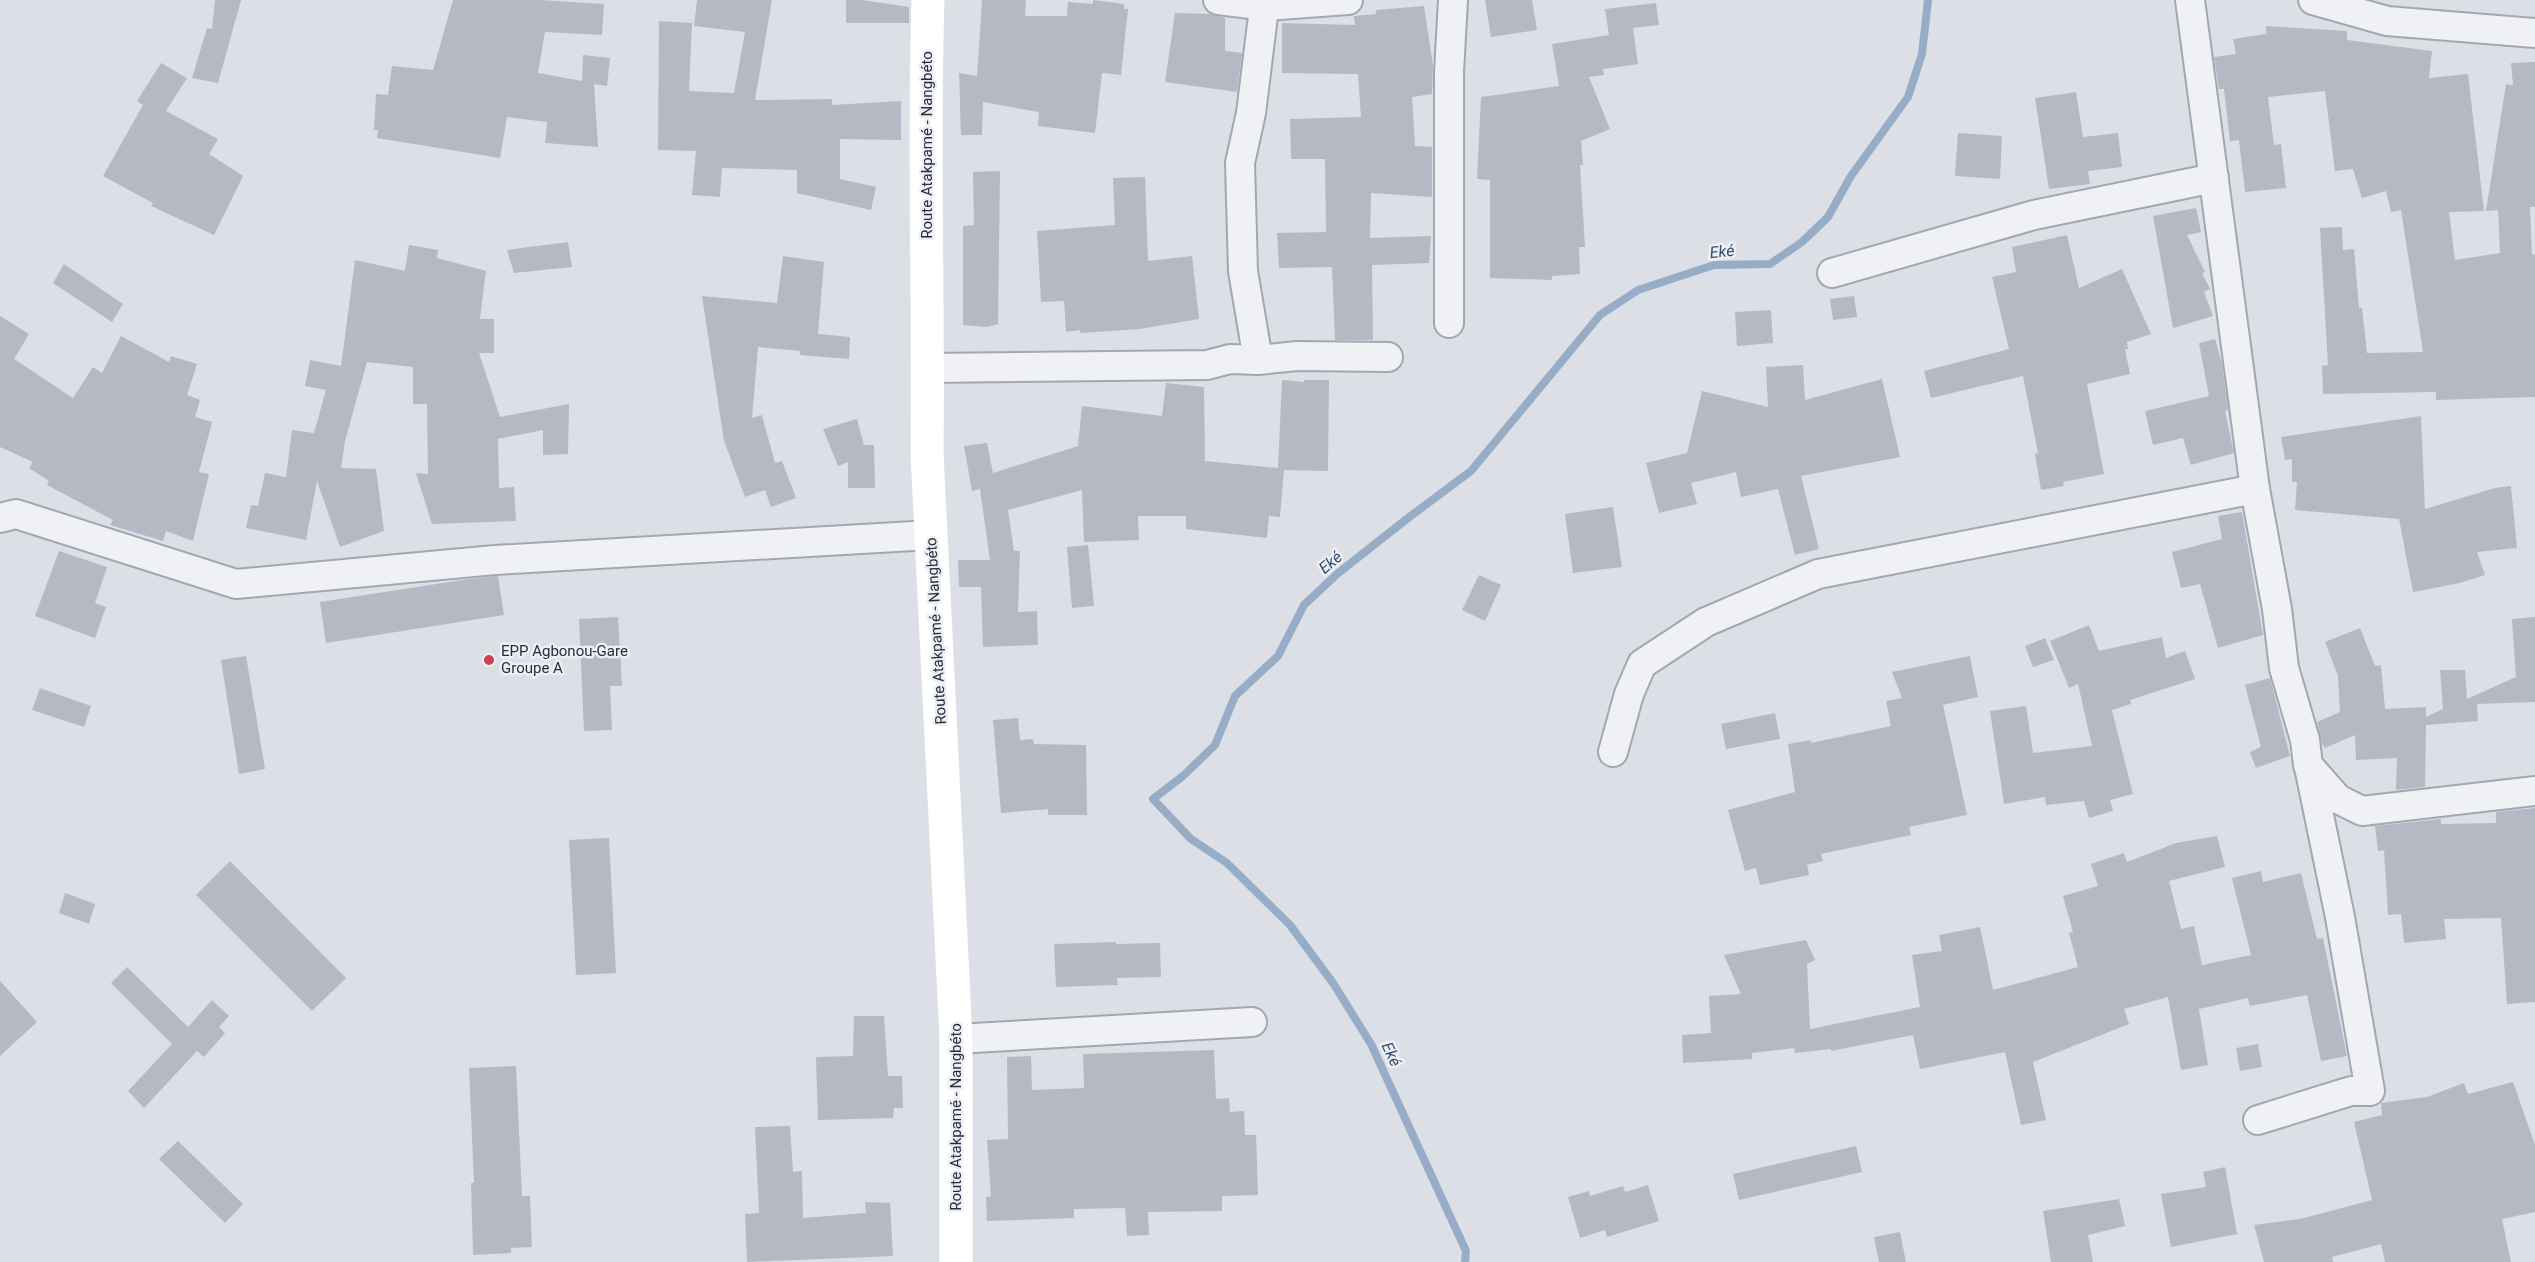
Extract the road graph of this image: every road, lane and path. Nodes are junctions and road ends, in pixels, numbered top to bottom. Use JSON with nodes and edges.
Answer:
{"nodes":[{"id":1,"x":928,"y":0,"type":"edge"},
{"id":2,"x":1218,"y":0,"type":"edge"},
{"id":3,"x":1348,"y":0,"type":"edge"},
{"id":4,"x":1453,"y":0,"type":"edge"},
{"id":5,"x":2190,"y":0,"type":"edge"},
{"id":6,"x":2313,"y":0,"type":"edge"},
{"id":7,"x":1267,"y":6,"type":"junction"},
{"id":8,"x":2535,"y":33,"type":"edge"},
{"id":9,"x":2214,"y":178,"type":"junction"},
{"id":10,"x":1832,"y":273,"type":"dead end"},
{"id":11,"x":1449,"y":323,"type":"dead end"},
{"id":12,"x":1388,"y":357,"type":"dead end"},
{"id":13,"x":1258,"y":360,"type":"junction"},
{"id":14,"x":928,"y":368,"type":"junction"},
{"id":15,"x":2255,"y":489,"type":"junction"},
{"id":16,"x":0,"y":518,"type":"edge"},
{"id":17,"x":931,"y":535,"type":"junction"},
{"id":18,"x":1613,"y":752,"type":"dead end"},
{"id":19,"x":2308,"y":765,"type":"junction"},
{"id":20,"x":2535,"y":791,"type":"edge"},
{"id":21,"x":1252,"y":1022,"type":"dead end"},
{"id":22,"x":956,"y":1039,"type":"junction"},
{"id":23,"x":2258,"y":1120,"type":"dead end"},
{"id":24,"x":956,"y":1262,"type":"edge"}],
"edges":[{"from":1,"to":14,"type":"main road","name":"Route Atakpamé - Nangbéto"},
{"from":2,"to":7,"type":"street"},
{"from":3,"to":7,"type":"street"},
{"from":4,"to":11,"type":"street"},
{"from":5,"to":9,"type":"street"},
{"from":6,"to":8,"type":"street"},
{"from":7,"to":13,"type":"street"},
{"from":9,"to":10,"type":"street"},
{"from":9,"to":15,"type":"street"},
{"from":12,"to":13,"type":"street"},
{"from":13,"to":14,"type":"street"},
{"from":14,"to":17,"type":"main road","name":"Route Atakpamé - Nangbéto"},
{"from":15,"to":18,"type":"street"},
{"from":15,"to":19,"type":"street"},
{"from":16,"to":17,"type":"street"},
{"from":17,"to":22,"type":"main road","name":"Route Atakpamé - Nangbéto"},
{"from":19,"to":20,"type":"street"},
{"from":19,"to":23,"type":"street"},
{"from":21,"to":22,"type":"street"},
{"from":22,"to":24,"type":"main road","name":"Route Atakpamé - Nangbéto"}]}
